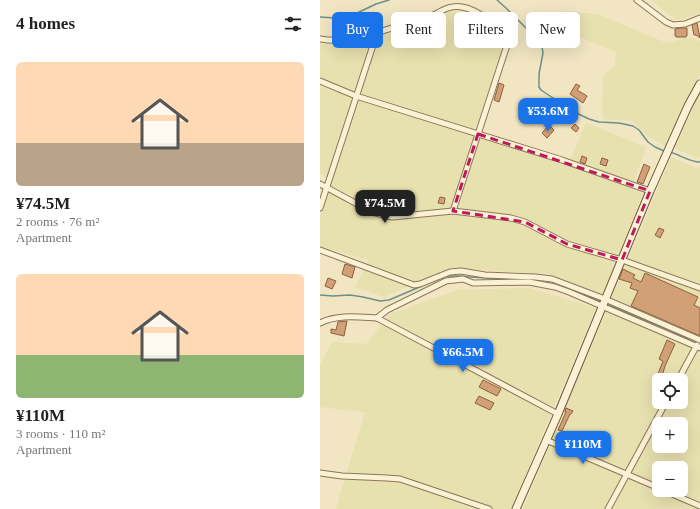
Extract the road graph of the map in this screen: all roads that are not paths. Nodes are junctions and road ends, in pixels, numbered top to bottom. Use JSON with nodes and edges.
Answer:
{"nodes":[{"id":1,"x":637,"y":0,"type":"edge"},
{"id":2,"x":700,"y":18,"type":"edge"},
{"id":3,"x":383,"y":31,"type":"edge"},
{"id":4,"x":320,"y":39,"type":"edge"},
{"id":5,"x":332,"y":40,"type":"edge"},
{"id":6,"x":372,"y":48,"type":"edge"},
{"id":7,"x":320,"y":81,"type":"edge"},
{"id":8,"x":700,"y":84,"type":"edge"},
{"id":9,"x":356,"y":96,"type":"junction"},
{"id":10,"x":478,"y":134,"type":"junction"},
{"id":11,"x":320,"y":184,"type":"edge"},
{"id":12,"x":327,"y":188,"type":"junction"},
{"id":13,"x":650,"y":191,"type":"junction"},
{"id":14,"x":320,"y":208,"type":"edge"},
{"id":15,"x":453,"y":211,"type":"junction"},
{"id":16,"x":320,"y":250,"type":"edge"},
{"id":17,"x":622,"y":260,"type":"junction"},
{"id":18,"x":700,"y":288,"type":"edge"},
{"id":19,"x":604,"y":302,"type":"junction"},
{"id":20,"x":377,"y":318,"type":"junction"},
{"id":21,"x":320,"y":323,"type":"edge"},
{"id":22,"x":700,"y":340,"type":"edge"},
{"id":23,"x":698,"y":347,"type":"edge"},
{"id":24,"x":682,"y":373,"type":"edge"},
{"id":25,"x":662,"y":409,"type":"edge"},
{"id":26,"x":558,"y":414,"type":"junction"},
{"id":27,"x":546,"y":440,"type":"junction"},
{"id":28,"x":320,"y":473,"type":"edge"},
{"id":29,"x":627,"y":475,"type":"junction"},
{"id":30,"x":652,"y":485,"type":"edge"},
{"id":31,"x":679,"y":497,"type":"edge"},
{"id":32,"x":700,"y":506,"type":"edge"},
{"id":33,"x":489,"y":509,"type":"edge"},
{"id":34,"x":516,"y":509,"type":"edge"},
{"id":35,"x":608,"y":509,"type":"edge"}],
"edges":[{"from":1,"to":2,"type":"street"},
{"from":3,"to":10,"type":"street"},
{"from":4,"to":5,"type":"street"},
{"from":6,"to":9,"type":"street"},
{"from":7,"to":9,"type":"street"},
{"from":8,"to":13,"type":"street"},
{"from":9,"to":10,"type":"street"},
{"from":9,"to":12,"type":"street"},
{"from":10,"to":13,"type":"street"},
{"from":10,"to":15,"type":"street"},
{"from":11,"to":12,"type":"street"},
{"from":12,"to":14,"type":"street"},
{"from":12,"to":15,"type":"street"},
{"from":13,"to":17,"type":"street"},
{"from":15,"to":17,"type":"street"},
{"from":16,"to":19,"type":"street"},
{"from":17,"to":18,"type":"street"},
{"from":17,"to":19,"type":"street"},
{"from":19,"to":20,"type":"street"},
{"from":19,"to":22,"type":"street"},
{"from":19,"to":23,"type":"street"},
{"from":19,"to":26,"type":"street"},
{"from":20,"to":21,"type":"street"},
{"from":20,"to":26,"type":"street"},
{"from":22,"to":23,"type":"street"},
{"from":23,"to":24,"type":"street"},
{"from":25,"to":29,"type":"street"},
{"from":26,"to":27,"type":"street"},
{"from":27,"to":29,"type":"street"},
{"from":27,"to":34,"type":"street"},
{"from":28,"to":33,"type":"street"},
{"from":29,"to":30,"type":"street"},
{"from":29,"to":35,"type":"street"},
{"from":31,"to":32,"type":"street"}]}
